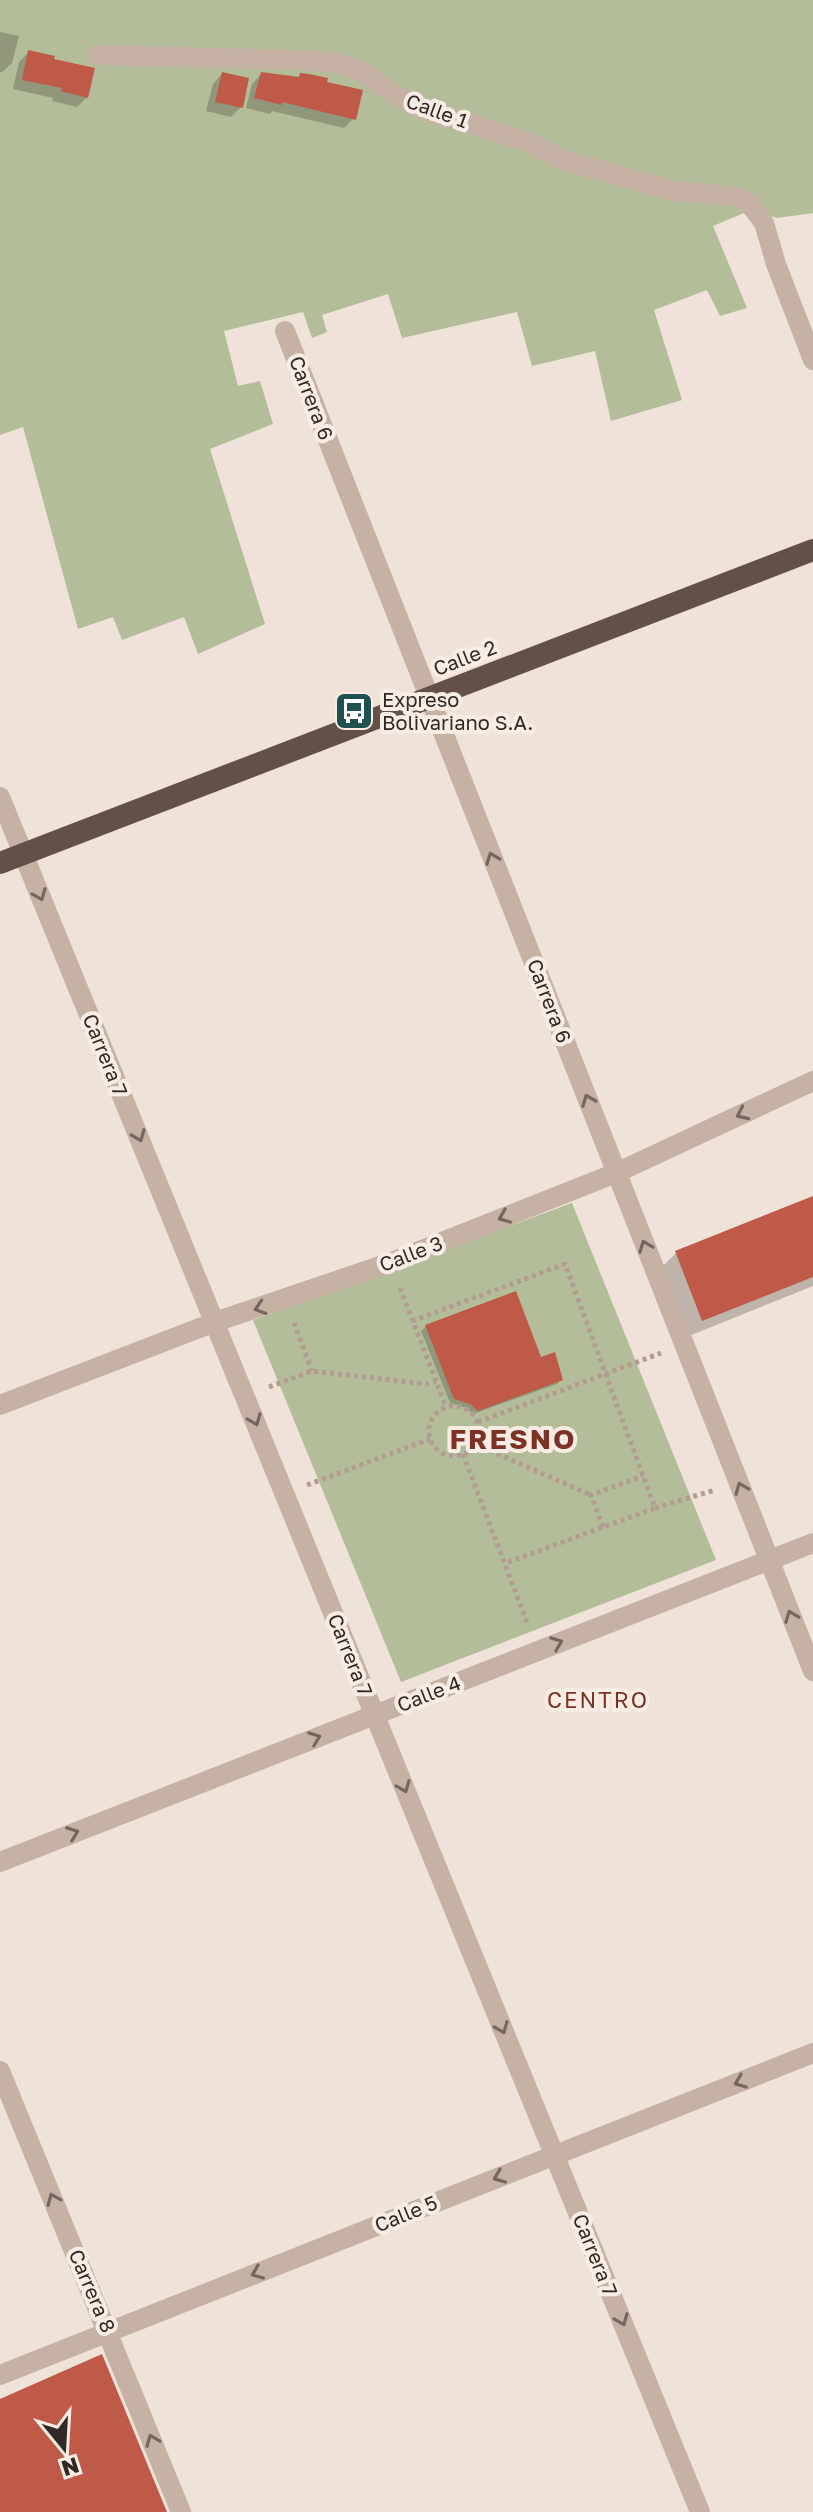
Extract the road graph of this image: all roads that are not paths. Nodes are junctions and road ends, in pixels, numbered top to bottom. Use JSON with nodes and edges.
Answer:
{"nodes":[{"id":1,"x":97,"y":55,"type":"dead end"},
{"id":2,"x":285,"y":331,"type":"dead end"},
{"id":3,"x":813,"y":360,"type":"edge"},
{"id":4,"x":813,"y":550,"type":"edge"},
{"id":5,"x":429,"y":698,"type":"junction"},
{"id":6,"x":0,"y":797,"type":"edge"},
{"id":7,"x":23,"y":854,"type":"junction"},
{"id":8,"x":0,"y":863,"type":"edge"},
{"id":9,"x":813,"y":1081,"type":"edge"},
{"id":10,"x":616,"y":1173,"type":"junction"},
{"id":11,"x":215,"y":1322,"type":"junction"},
{"id":12,"x":0,"y":1405,"type":"edge"},
{"id":13,"x":813,"y":1543,"type":"edge"},
{"id":14,"x":769,"y":1560,"type":"junction"},
{"id":15,"x":813,"y":1671,"type":"edge"},
{"id":16,"x":375,"y":1715,"type":"junction"},
{"id":17,"x":0,"y":1862,"type":"edge"},
{"id":18,"x":813,"y":2053,"type":"edge"},
{"id":19,"x":0,"y":2071,"type":"edge"},
{"id":20,"x":554,"y":2155,"type":"junction"},
{"id":21,"x":108,"y":2332,"type":"junction"},
{"id":22,"x":0,"y":2375,"type":"edge"},
{"id":23,"x":181,"y":2512,"type":"edge"},
{"id":24,"x":700,"y":2512,"type":"edge"}],
"edges":[{"from":1,"to":3,"type":"street","name":"Calle 1"},
{"from":2,"to":5,"type":"street","name":"Carrera 6"},
{"from":4,"to":5,"type":"highway","name":"Calle 2"},
{"from":5,"to":7,"type":"highway","name":"Calle 2"},
{"from":10,"to":5,"type":"street","name":"Carrera 6","one_way":true},
{"from":6,"to":7,"type":"street","name":"Carrera 7"},
{"from":7,"to":8,"type":"highway","name":"Calle 2"},
{"from":7,"to":11,"type":"street","name":"Carrera 7","one_way":true},
{"from":9,"to":10,"type":"street","name":"Calle 3","one_way":true},
{"from":10,"to":11,"type":"street","name":"Calle 3","one_way":true},
{"from":14,"to":10,"type":"street","name":"Carrera 6","one_way":true},
{"from":11,"to":12,"type":"street","name":"Calle 3"},
{"from":11,"to":16,"type":"street","name":"Carrera 7","one_way":true},
{"from":13,"to":14,"type":"street","name":"Calle 4"},
{"from":15,"to":14,"type":"street","name":"Carrera 6","one_way":true},
{"from":16,"to":14,"type":"street","name":"Calle 4","one_way":true},
{"from":17,"to":16,"type":"street","name":"Calle 4","one_way":true},
{"from":16,"to":20,"type":"street","name":"Carrera 7","one_way":true},
{"from":18,"to":20,"type":"street","name":"Calle 5","one_way":true},
{"from":21,"to":19,"type":"street","name":"Carrera 8","one_way":true},
{"from":20,"to":21,"type":"street","name":"Calle 5","one_way":true},
{"from":20,"to":24,"type":"street","name":"Carrera 7","one_way":true},
{"from":21,"to":22,"type":"street","name":"Calle 5"},
{"from":23,"to":21,"type":"street","name":"Carrera 8","one_way":true}]}
